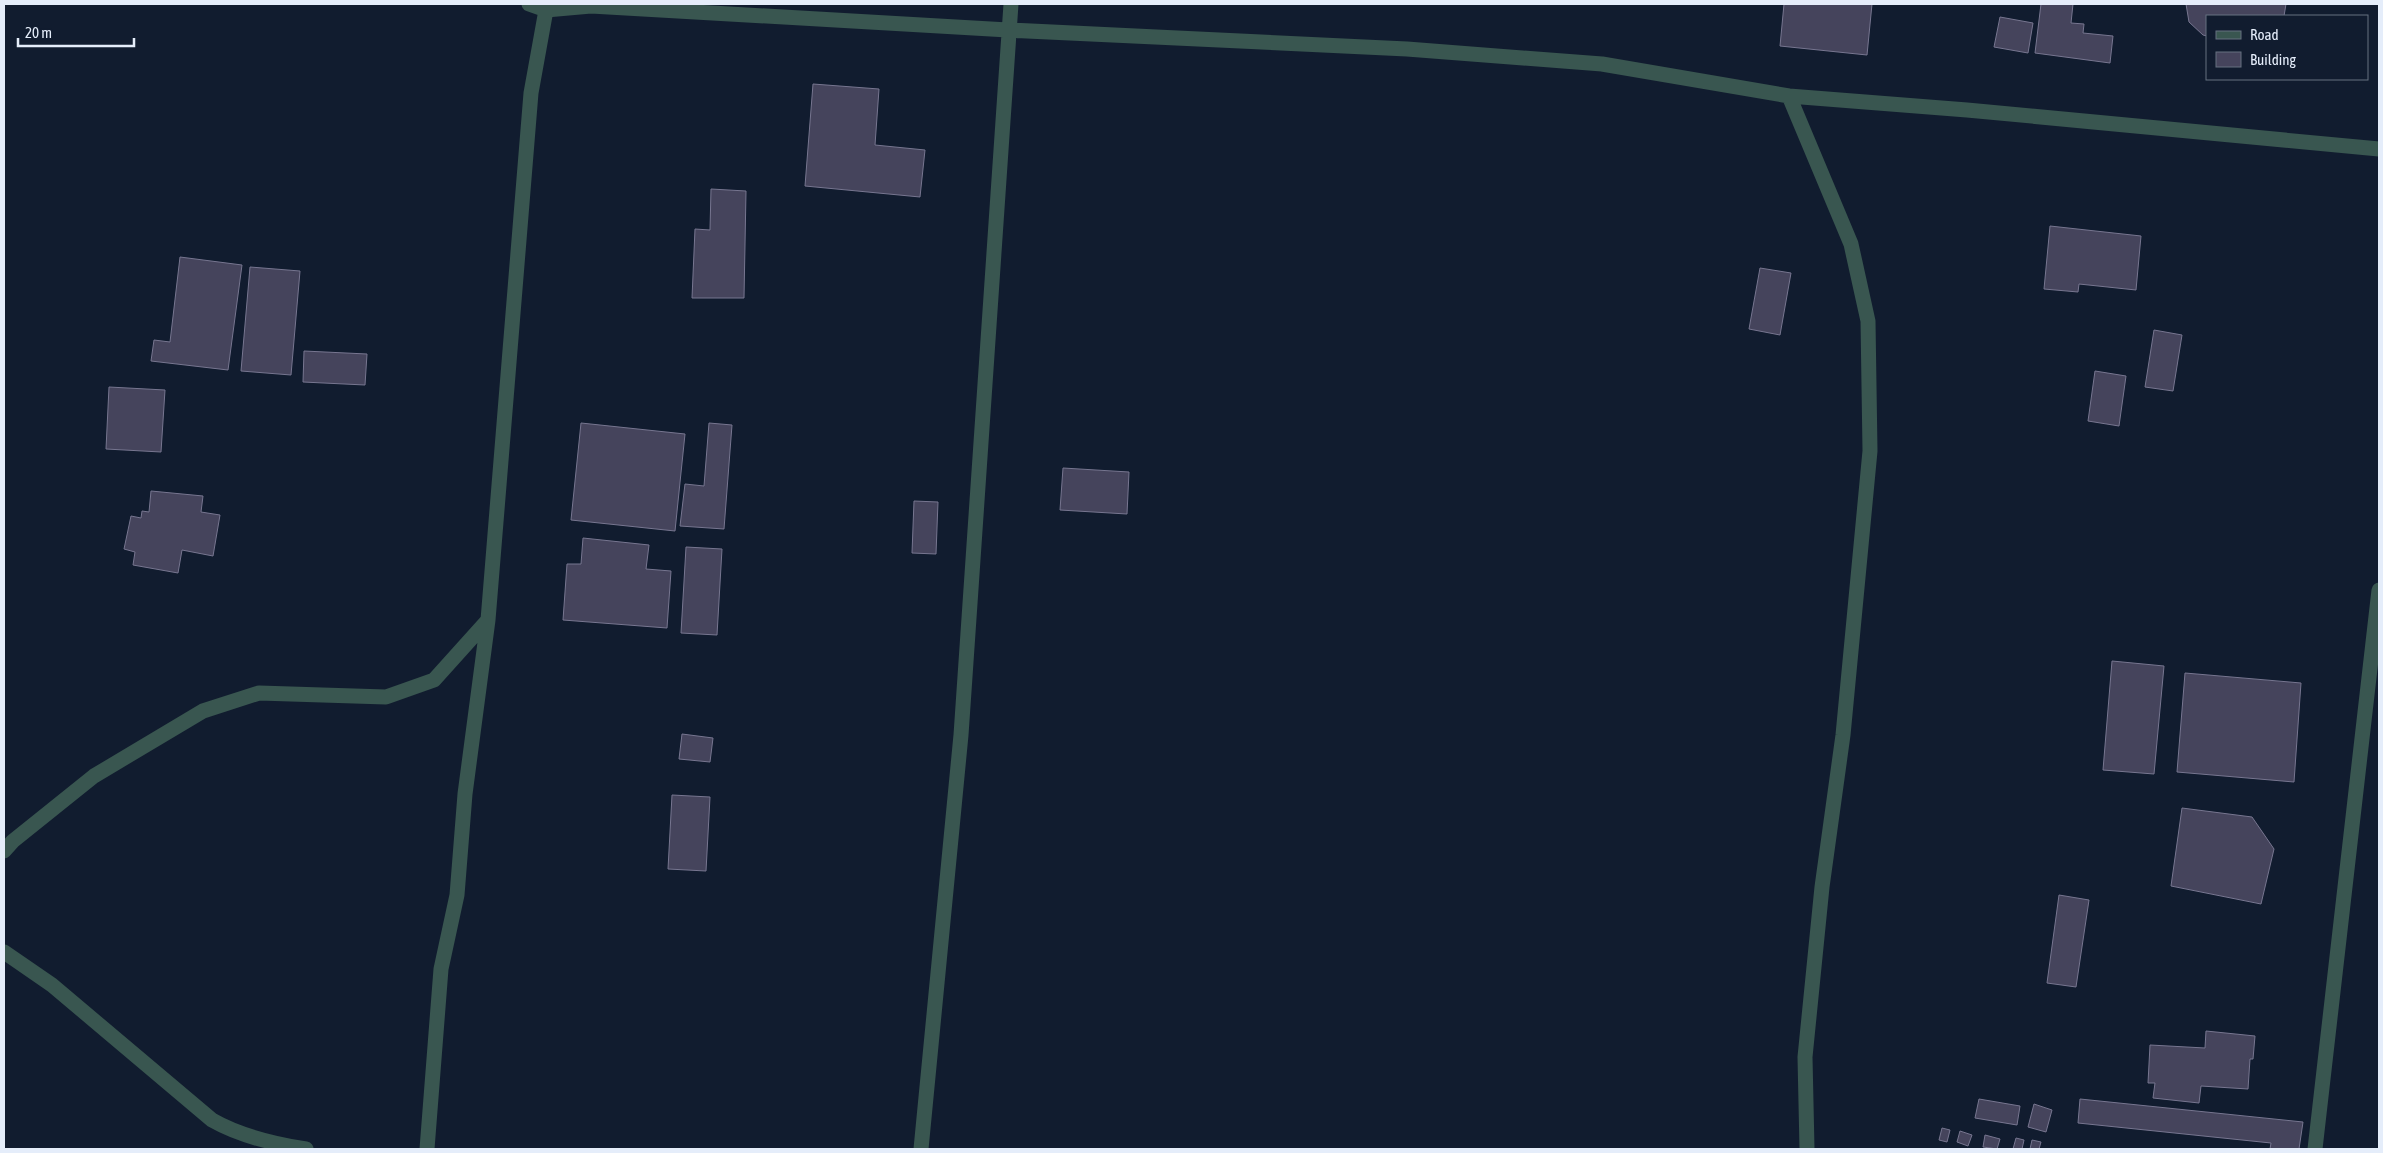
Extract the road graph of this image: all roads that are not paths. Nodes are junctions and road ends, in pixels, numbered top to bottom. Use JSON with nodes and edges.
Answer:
{"nodes":[{"id":1,"x":529,"y":4,"type":"edge"},
{"id":2,"x":1011,"y":4,"type":"edge"},
{"id":3,"x":546,"y":7,"type":"edge"},
{"id":4,"x":1008,"y":30,"type":"junction"},
{"id":5,"x":1788,"y":96,"type":"junction"},
{"id":6,"x":2379,"y":149,"type":"edge"},
{"id":7,"x":2379,"y":590,"type":"edge"},
{"id":8,"x":488,"y":620,"type":"junction"},
{"id":9,"x":4,"y":850,"type":"edge"},
{"id":10,"x":4,"y":952,"type":"edge"},
{"id":11,"x":306,"y":1149,"type":"edge"},
{"id":12,"x":426,"y":1149,"type":"edge"},
{"id":13,"x":921,"y":1149,"type":"edge"},
{"id":14,"x":1807,"y":1149,"type":"edge"},
{"id":15,"x":2315,"y":1149,"type":"edge"}],
"edges":[{"from":1,"to":3,"type":"street"},
{"from":2,"to":4,"type":"street"},
{"from":3,"to":4,"type":"street"},
{"from":3,"to":8,"type":"street"},
{"from":4,"to":5,"type":"street"},
{"from":4,"to":13,"type":"street"},
{"from":5,"to":6,"type":"street"},
{"from":5,"to":14,"type":"street"},
{"from":7,"to":15,"type":"street"},
{"from":8,"to":9,"type":"street"},
{"from":8,"to":12,"type":"street"},
{"from":10,"to":11,"type":"street"}]}
